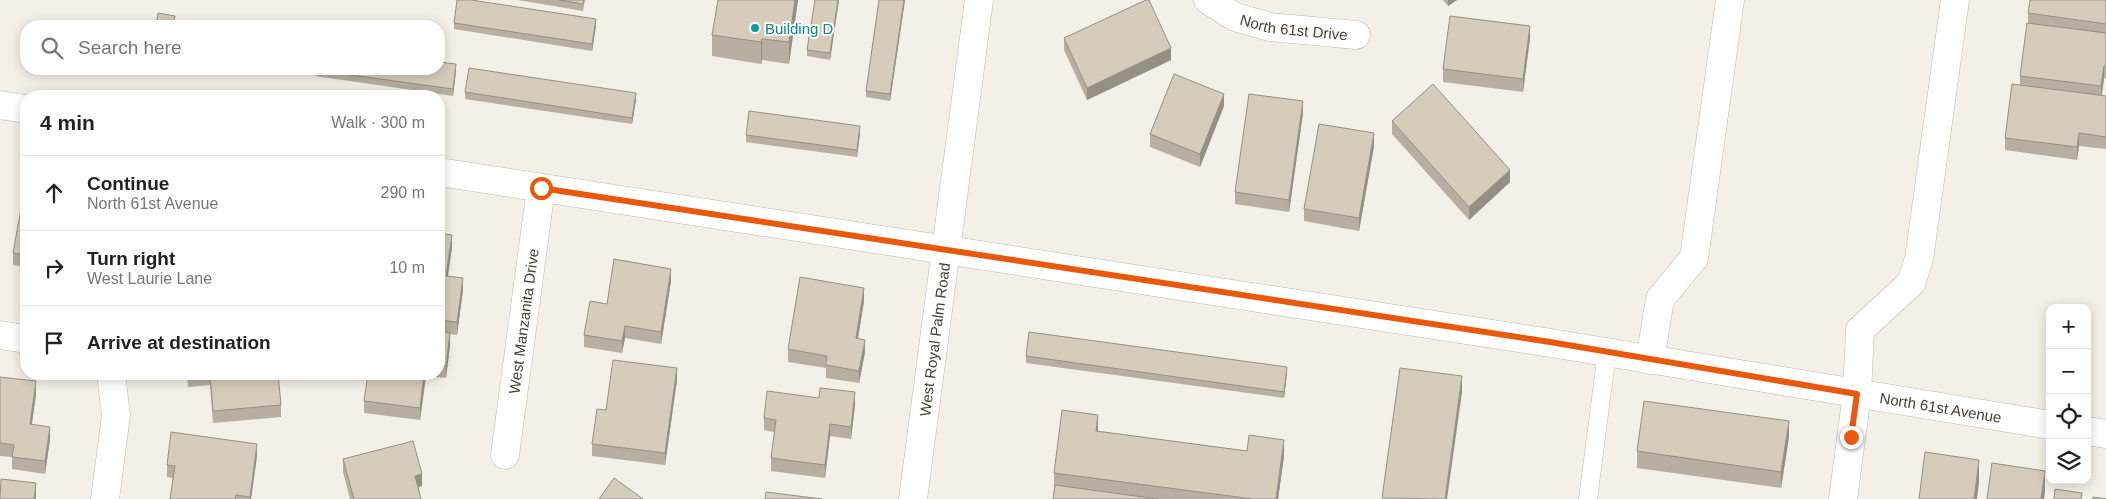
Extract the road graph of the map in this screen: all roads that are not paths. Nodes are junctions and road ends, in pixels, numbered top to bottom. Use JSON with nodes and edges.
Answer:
{"nodes":[{"id":1,"x":979,"y":0,"type":"edge"},
{"id":2,"x":1730,"y":0,"type":"edge"},
{"id":3,"x":1955,"y":0,"type":"edge"},
{"id":4,"x":1208,"y":1,"type":"edge"},
{"id":5,"x":1356,"y":35,"type":"dead end"},
{"id":6,"x":0,"y":105,"type":"edge"},
{"id":7,"x":20,"y":108,"type":"edge"},
{"id":8,"x":445,"y":173,"type":"edge"},
{"id":9,"x":541,"y":188,"type":"junction"},
{"id":10,"x":946,"y":249,"type":"junction"},
{"id":11,"x":0,"y":335,"type":"edge"},
{"id":12,"x":20,"y":338,"type":"edge"},
{"id":13,"x":1607,"y":352,"type":"junction"},
{"id":14,"x":1650,"y":360,"type":"junction"},
{"id":15,"x":112,"y":380,"type":"edge"},
{"id":16,"x":1857,"y":394,"type":"junction"},
{"id":17,"x":2046,"y":423,"type":"edge"},
{"id":18,"x":2091,"y":431,"type":"edge"},
{"id":19,"x":2106,"y":434,"type":"edge"},
{"id":20,"x":505,"y":456,"type":"dead end"},
{"id":21,"x":106,"y":499,"type":"edge"},
{"id":22,"x":913,"y":499,"type":"edge"},
{"id":23,"x":1588,"y":499,"type":"edge"},
{"id":24,"x":1843,"y":499,"type":"edge"}],
"edges":[{"from":1,"to":10,"type":"street","name":"West Royal Palm Road"},
{"from":2,"to":14,"type":"street"},
{"from":3,"to":16,"type":"street"},
{"from":4,"to":5,"type":"street","name":"North 61st Drive"},
{"from":6,"to":7,"type":"street"},
{"from":8,"to":9,"type":"street","name":"North 61st Avenue"},
{"from":9,"to":10,"type":"street","name":"North 61st Avenue"},
{"from":9,"to":20,"type":"street","name":"West Manzanita Drive"},
{"from":10,"to":13,"type":"street","name":"North 61st Avenue"},
{"from":10,"to":22,"type":"street","name":"West Royal Palm Road"},
{"from":11,"to":12,"type":"street"},
{"from":13,"to":14,"type":"street","name":"North 61st Avenue"},
{"from":13,"to":23,"type":"lane"},
{"from":14,"to":16,"type":"street","name":"North 61st Avenue"},
{"from":15,"to":21,"type":"street"},
{"from":16,"to":17,"type":"street","name":"North 61st Avenue"},
{"from":16,"to":24,"type":"street"},
{"from":18,"to":19,"type":"street"}]}
